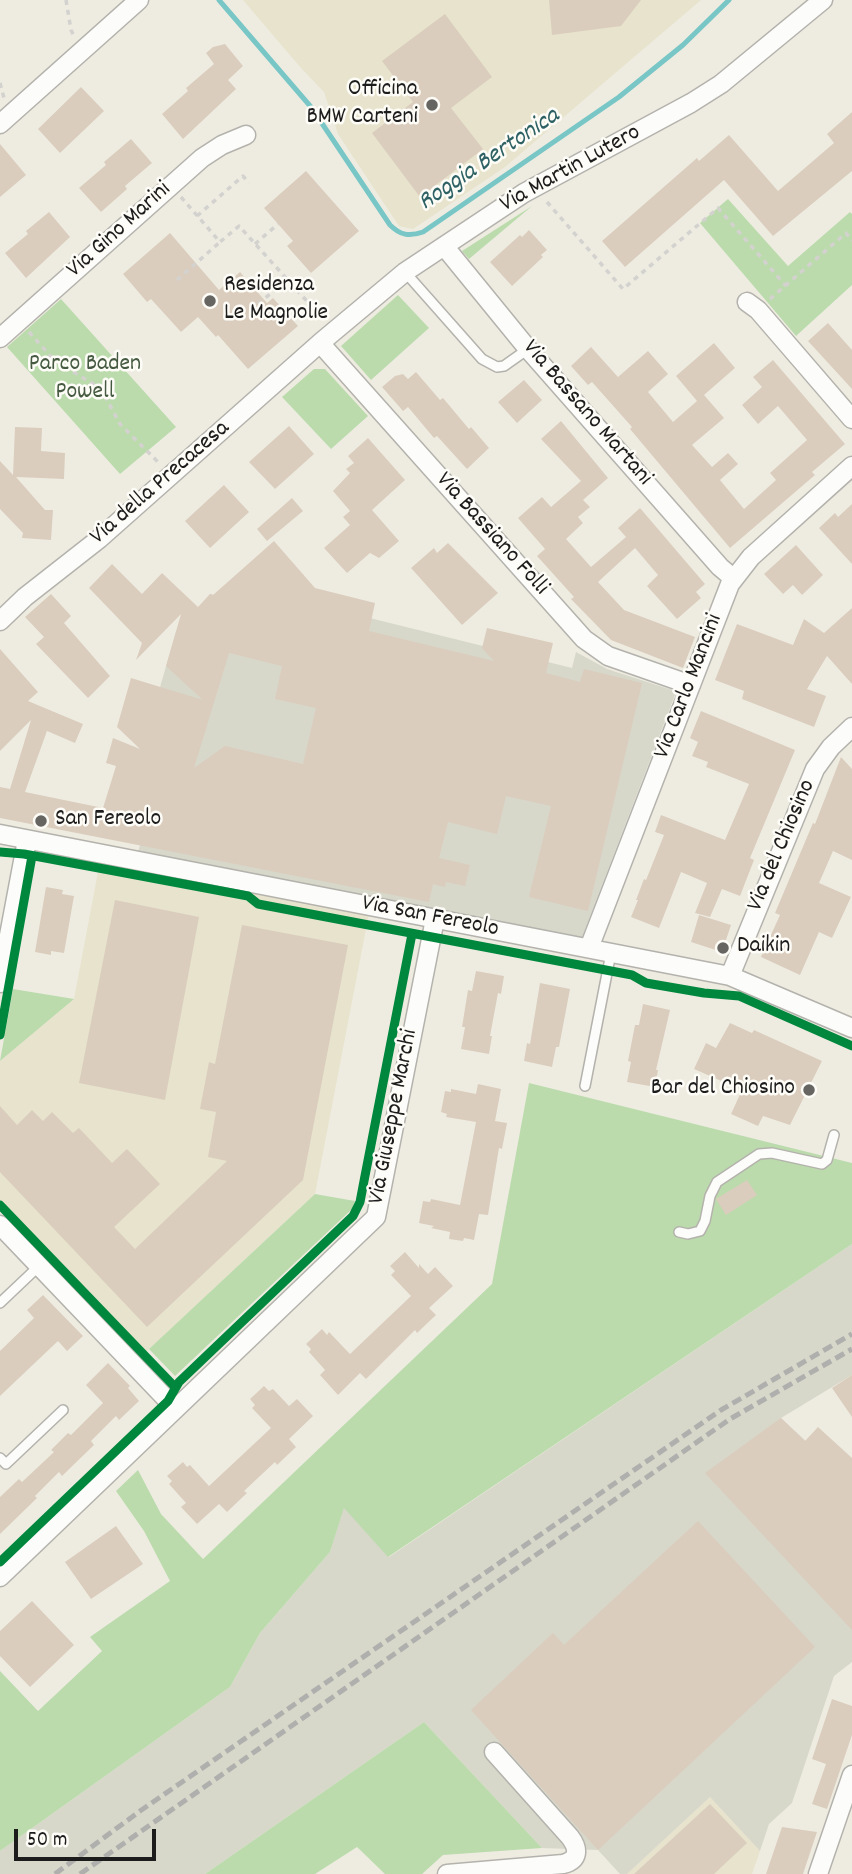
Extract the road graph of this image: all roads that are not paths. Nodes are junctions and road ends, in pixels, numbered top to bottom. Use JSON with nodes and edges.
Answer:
{"nodes":[{"id":1,"x":139,"y":0,"type":"edge"},
{"id":2,"x":824,"y":0,"type":"edge"},
{"id":3,"x":0,"y":124,"type":"edge"},
{"id":4,"x":246,"y":135,"type":"dead end"},
{"id":5,"x":444,"y":246,"type":"junction"},
{"id":6,"x":405,"y":272,"type":"junction"},
{"id":7,"x":752,"y":306,"type":"road end"},
{"id":8,"x":327,"y":337,"type":"junction"},
{"id":9,"x":0,"y":338,"type":"edge"},
{"id":10,"x":528,"y":349,"type":"junction"},
{"id":11,"x":852,"y":419,"type":"edge"},
{"id":12,"x":852,"y":467,"type":"edge"},
{"id":13,"x":733,"y":578,"type":"junction"},
{"id":14,"x":0,"y":621,"type":"edge"},
{"id":15,"x":691,"y":685,"type":"junction"},
{"id":16,"x":852,"y":727,"type":"edge"},
{"id":17,"x":0,"y":834,"type":"edge"},
{"id":18,"x":27,"y":840,"type":"junction"},
{"id":19,"x":435,"y":919,"type":"junction"},
{"id":20,"x":589,"y":948,"type":"junction"},
{"id":21,"x":611,"y":953,"type":"junction"},
{"id":22,"x":730,"y":976,"type":"junction"},
{"id":23,"x":0,"y":984,"type":"edge"},
{"id":24,"x":852,"y":1028,"type":"edge"},
{"id":25,"x":585,"y":1086,"type":"dead end"},
{"id":26,"x":834,"y":1135,"type":"dead end"},
{"id":27,"x":0,"y":1225,"type":"edge"},
{"id":28,"x":679,"y":1232,"type":"dead end"},
{"id":29,"x":39,"y":1266,"type":"junction"},
{"id":30,"x":0,"y":1303,"type":"edge"},
{"id":31,"x":175,"y":1408,"type":"junction"},
{"id":32,"x":63,"y":1410,"type":"dead end"},
{"id":33,"x":0,"y":1458,"type":"edge"},
{"id":34,"x":0,"y":1577,"type":"edge"},
{"id":35,"x":494,"y":1752,"type":"dead end"},
{"id":36,"x":852,"y":1775,"type":"edge"},
{"id":37,"x":447,"y":1874,"type":"edge"},
{"id":38,"x":818,"y":1874,"type":"edge"}],
"edges":[{"from":1,"to":3,"type":"street"},
{"from":2,"to":5,"type":"street","name":"Via Martin Lutero"},
{"from":4,"to":9,"type":"street","name":"Via Gino Marini"},
{"from":5,"to":6,"type":"street","name":"Via Martin Lutero"},
{"from":5,"to":10,"type":"street","name":"Via Bassano Martani"},
{"from":6,"to":8,"type":"street","name":"Via Martin Lutero"},
{"from":6,"to":10,"type":"lane"},
{"from":7,"to":11,"type":"street"},
{"from":8,"to":14,"type":"street","name":"Via della Precacesa"},
{"from":8,"to":15,"type":"street","name":"Via Bassiano Folli"},
{"from":10,"to":13,"type":"street","name":"Via Bassano Martani"},
{"from":12,"to":13,"type":"street","name":"Via Carlo Mancini"},
{"from":13,"to":15,"type":"street","name":"Via Carlo Mancini"},
{"from":15,"to":20,"type":"street","name":"Via Carlo Mancini"},
{"from":16,"to":22,"type":"street","name":"Via del Chiosino"},
{"from":17,"to":18,"type":"street","name":"Via San Fereolo"},
{"from":18,"to":19,"type":"street","name":"Via San Fereolo"},
{"from":18,"to":23,"type":"street"},
{"from":19,"to":20,"type":"street","name":"Via San Fereolo"},
{"from":19,"to":31,"type":"street","name":"Via Giuseppe Marchi"},
{"from":20,"to":21,"type":"street","name":"Via San Fereolo"},
{"from":21,"to":22,"type":"street","name":"Via San Fereolo"},
{"from":21,"to":25,"type":"lane"},
{"from":22,"to":24,"type":"street","name":"Via San Fereolo"},
{"from":26,"to":28,"type":"lane"},
{"from":27,"to":29,"type":"street"},
{"from":29,"to":30,"type":"lane"},
{"from":29,"to":31,"type":"street"},
{"from":31,"to":34,"type":"street","name":"Via Giuseppe Marchi"},
{"from":32,"to":33,"type":"lane"},
{"from":35,"to":37,"type":"street"},
{"from":36,"to":38,"type":"street"}]}
